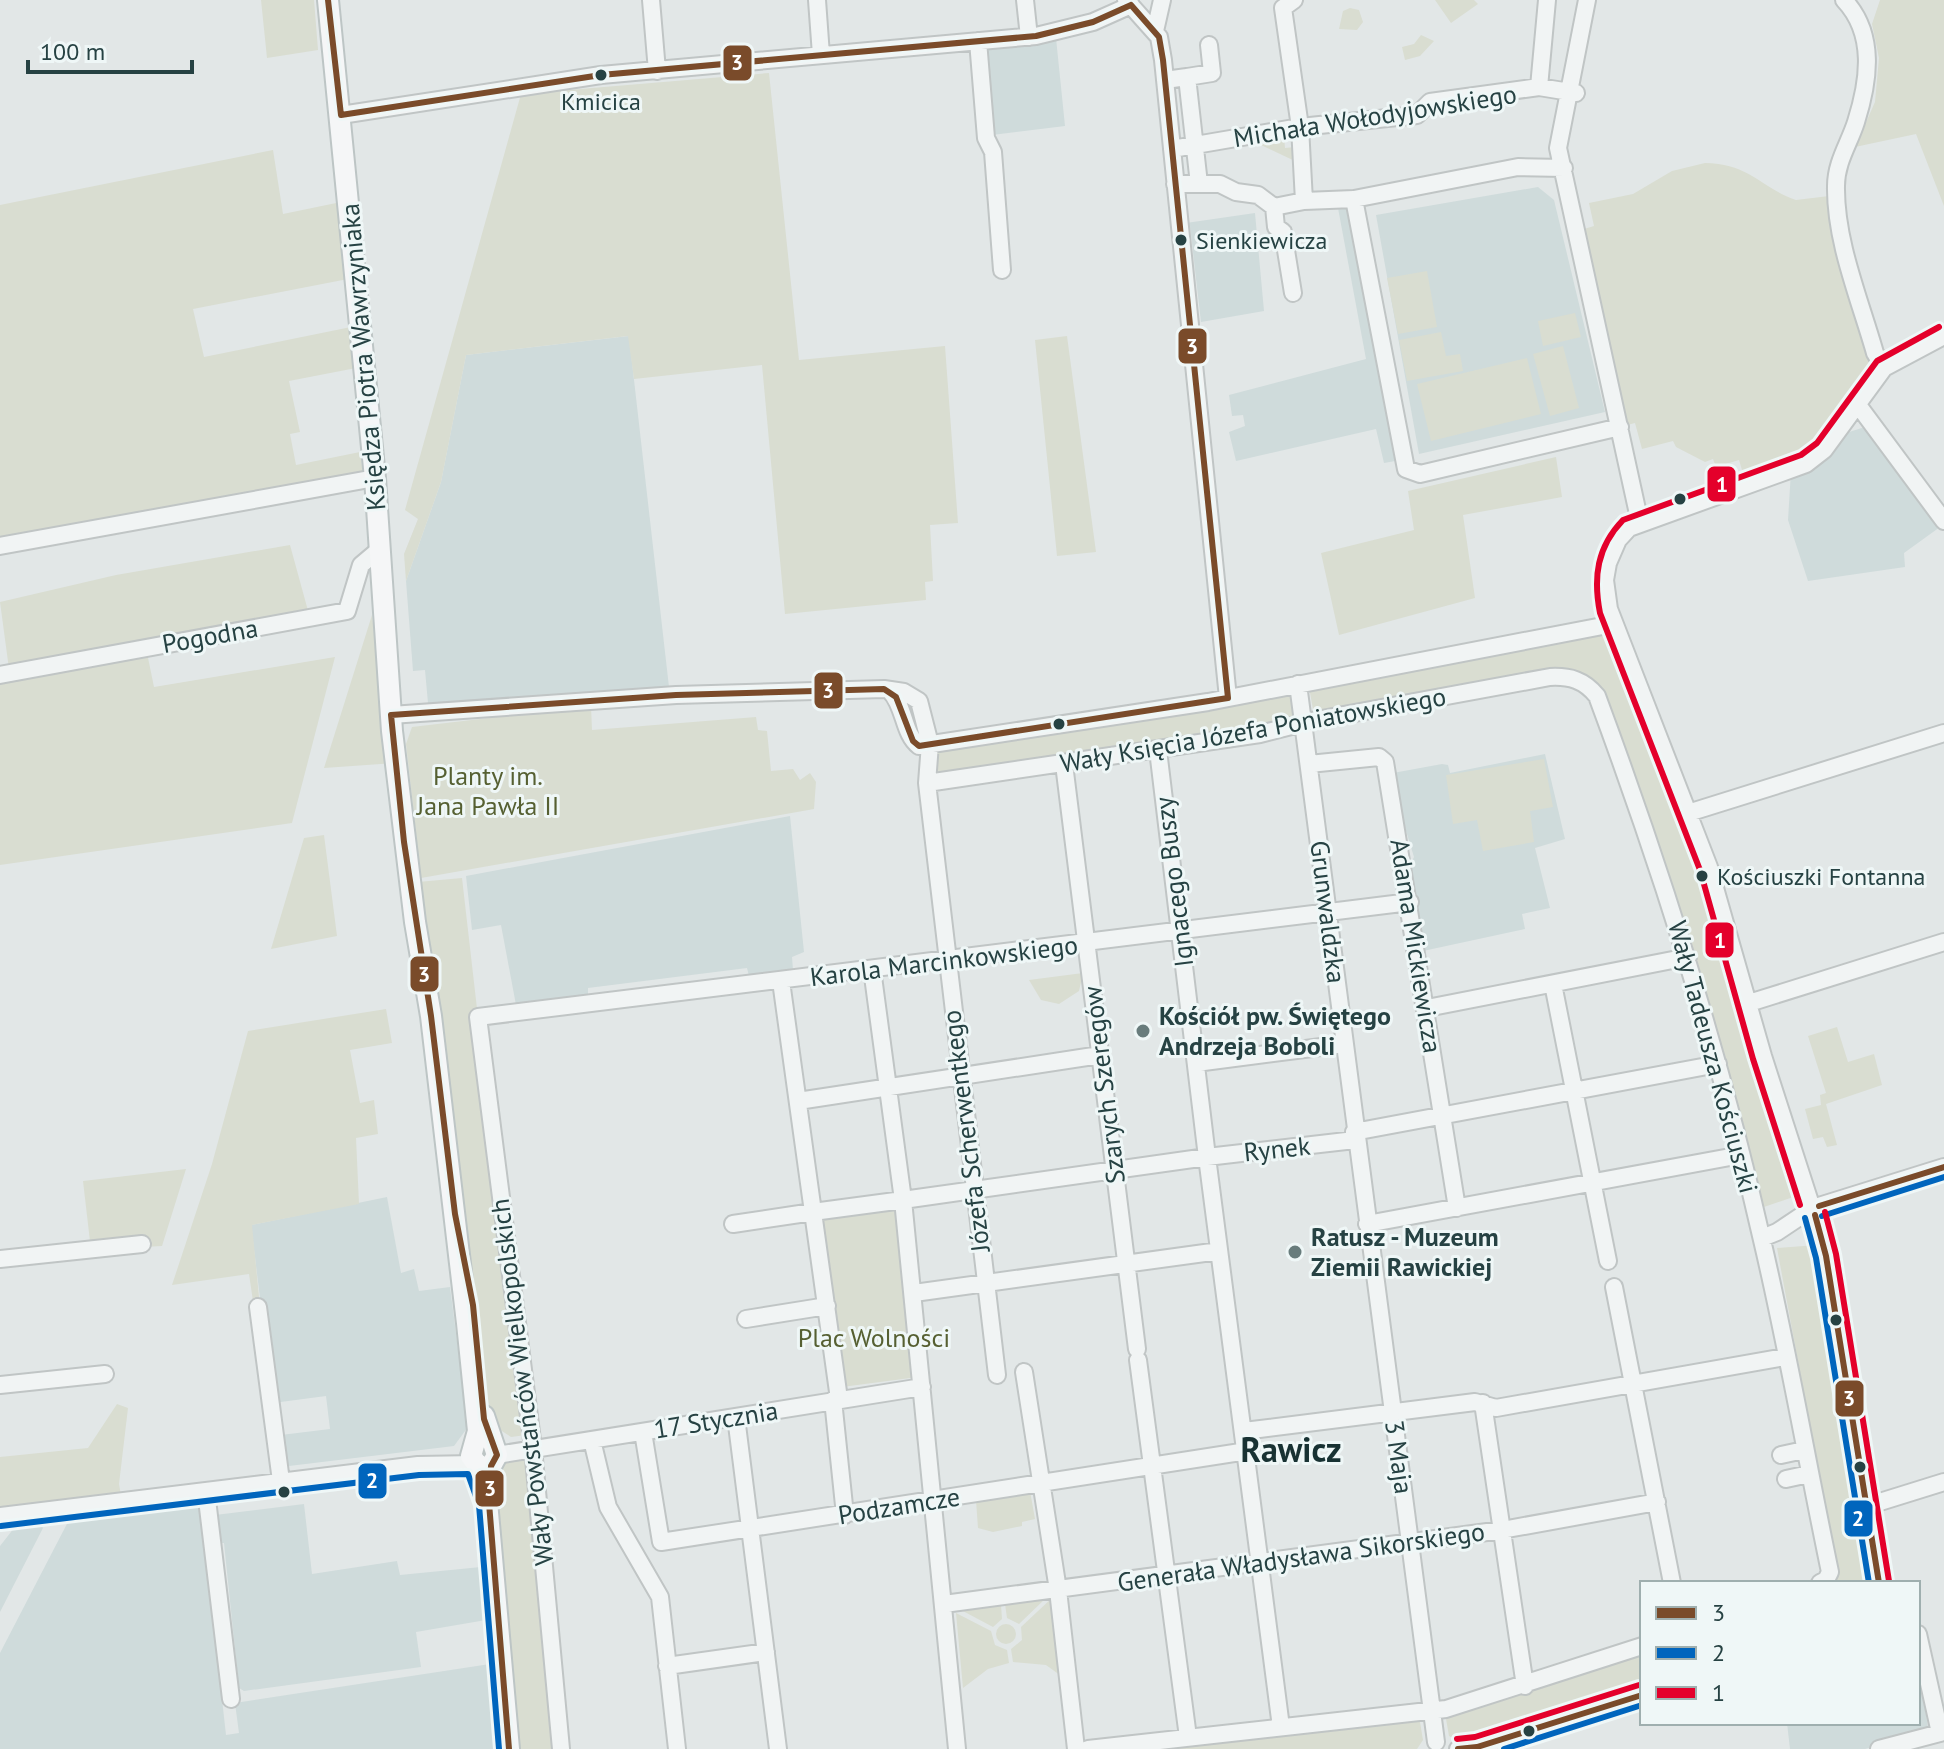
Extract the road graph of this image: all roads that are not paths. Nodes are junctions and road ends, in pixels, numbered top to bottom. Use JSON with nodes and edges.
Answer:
{"nodes":[{"id":1,"x":328,"y":0,"type":"edge"},
{"id":2,"x":651,"y":0,"type":"edge"},
{"id":3,"x":817,"y":0,"type":"edge"},
{"id":4,"x":1025,"y":0,"type":"edge"},
{"id":5,"x":1294,"y":0,"type":"edge"},
{"id":6,"x":1547,"y":0,"type":"edge"},
{"id":7,"x":1587,"y":0,"type":"edge"},
{"id":8,"x":1597,"y":0,"type":"edge"},
{"id":9,"x":1844,"y":0,"type":"edge"},
{"id":10,"x":1129,"y":2,"type":"edge"},
{"id":11,"x":1158,"y":3,"type":"edge"},
{"id":12,"x":1155,"y":31,"type":"junction"},
{"id":13,"x":1029,"y":37,"type":"junction"},
{"id":14,"x":978,"y":41,"type":"junction"},
{"id":15,"x":1209,"y":45,"type":"dead end"},
{"id":16,"x":821,"y":55,"type":"junction"},
{"id":17,"x":657,"y":71,"type":"junction"},
{"id":18,"x":1187,"y":77,"type":"junction"},
{"id":19,"x":1165,"y":80,"type":"junction"},
{"id":20,"x":1539,"y":87,"type":"junction"},
{"id":21,"x":1572,"y":92,"type":"junction"},
{"id":22,"x":341,"y":115,"type":"junction"},
{"id":23,"x":1300,"y":127,"type":"junction"},
{"id":24,"x":1195,"y":145,"type":"junction"},
{"id":25,"x":1172,"y":149,"type":"junction"},
{"id":26,"x":1564,"y":168,"type":"junction"},
{"id":27,"x":1175,"y":184,"type":"junction"},
{"id":28,"x":1199,"y":184,"type":"junction"},
{"id":29,"x":1354,"y":199,"type":"junction"},
{"id":30,"x":1304,"y":201,"type":"junction"},
{"id":31,"x":1274,"y":207,"type":"junction"},
{"id":32,"x":1002,"y":270,"type":"dead end"},
{"id":33,"x":1293,"y":293,"type":"dead end"},
{"id":34,"x":1944,"y":336,"type":"edge"},
{"id":35,"x":1884,"y":368,"type":"junction"},
{"id":36,"x":1858,"y":405,"type":"junction"},
{"id":37,"x":1620,"y":427,"type":"junction"},
{"id":38,"x":375,"y":478,"type":"junction"},
{"id":39,"x":1944,"y":521,"type":"edge"},
{"id":40,"x":1640,"y":523,"type":"junction"},
{"id":41,"x":0,"y":546,"type":"edge"},
{"id":42,"x":380,"y":549,"type":"junction"},
{"id":43,"x":1613,"y":624,"type":"junction"},
{"id":44,"x":0,"y":675,"type":"edge"},
{"id":45,"x":1579,"y":680,"type":"joint"},
{"id":46,"x":1298,"y":684,"type":"junction"},
{"id":47,"x":1228,"y":698,"type":"junction"},
{"id":48,"x":391,"y":715,"type":"junction"},
{"id":49,"x":1304,"y":722,"type":"junction"},
{"id":50,"x":1944,"y":733,"type":"edge"},
{"id":51,"x":930,"y":744,"type":"junction"},
{"id":52,"x":1158,"y":750,"type":"junction"},
{"id":53,"x":1064,"y":764,"type":"junction"},
{"id":54,"x":1309,"y":764,"type":"junction"},
{"id":55,"x":927,"y":783,"type":"junction"},
{"id":56,"x":1688,"y":813,"type":"junction"},
{"id":57,"x":1410,"y":902,"type":"junction"},
{"id":58,"x":1328,"y":912,"type":"junction"},
{"id":59,"x":1180,"y":932,"type":"junction"},
{"id":60,"x":1944,"y":942,"type":"edge"},
{"id":61,"x":1087,"y":943,"type":"junction"},
{"id":62,"x":1688,"y":957,"type":"junction"},
{"id":63,"x":946,"y":960,"type":"junction"},
{"id":64,"x":872,"y":969,"type":"junction"},
{"id":65,"x":781,"y":981,"type":"junction"},
{"id":66,"x":1553,"y":984,"type":"junction"},
{"id":67,"x":1749,"y":1003,"type":"junction"},
{"id":68,"x":1427,"y":1008,"type":"junction"},
{"id":69,"x":478,"y":1017,"type":"joint"},
{"id":70,"x":1344,"y":1044,"type":"junction"},
{"id":71,"x":1100,"y":1055,"type":"junction"},
{"id":72,"x":1196,"y":1063,"type":"junction"},
{"id":73,"x":1718,"y":1064,"type":"junction"},
{"id":74,"x":959,"y":1077,"type":"junction"},
{"id":75,"x":887,"y":1087,"type":"junction"},
{"id":76,"x":1575,"y":1093,"type":"junction"},
{"id":77,"x":798,"y":1101,"type":"junction"},
{"id":78,"x":1444,"y":1118,"type":"junction"},
{"id":79,"x":1355,"y":1136,"type":"junction"},
{"id":80,"x":1741,"y":1155,"type":"junction"},
{"id":81,"x":1207,"y":1157,"type":"junction"},
{"id":82,"x":1944,"y":1167,"type":"edge"},
{"id":83,"x":1114,"y":1169,"type":"junction"},
{"id":84,"x":1593,"y":1183,"type":"junction"},
{"id":85,"x":973,"y":1190,"type":"junction"},
{"id":86,"x":903,"y":1200,"type":"junction"},
{"id":87,"x":1457,"y":1208,"type":"junction"},
{"id":88,"x":1813,"y":1209,"type":"junction"},
{"id":89,"x":813,"y":1212,"type":"junction"},
{"id":90,"x":733,"y":1224,"type":"dead end"},
{"id":91,"x":1367,"y":1224,"type":"junction"},
{"id":92,"x":1762,"y":1238,"type":"junction"},
{"id":93,"x":142,"y":1244,"type":"dead end"},
{"id":94,"x":1219,"y":1251,"type":"junction"},
{"id":95,"x":0,"y":1259,"type":"edge"},
{"id":96,"x":1608,"y":1261,"type":"dead end"},
{"id":97,"x":1125,"y":1263,"type":"junction"},
{"id":98,"x":984,"y":1283,"type":"junction"},
{"id":99,"x":1614,"y":1287,"type":"dead end"},
{"id":100,"x":914,"y":1293,"type":"junction"},
{"id":101,"x":827,"y":1306,"type":"junction"},
{"id":102,"x":258,"y":1307,"type":"dead end"},
{"id":103,"x":746,"y":1319,"type":"dead end"},
{"id":104,"x":1785,"y":1357,"type":"junction"},
{"id":105,"x":1024,"y":1372,"type":"dead end"},
{"id":106,"x":105,"y":1374,"type":"dead end"},
{"id":107,"x":997,"y":1375,"type":"dead end"},
{"id":108,"x":0,"y":1385,"type":"edge"},
{"id":109,"x":1634,"y":1385,"type":"junction"},
{"id":110,"x":922,"y":1387,"type":"junction"},
{"id":111,"x":836,"y":1400,"type":"junction"},
{"id":112,"x":1483,"y":1403,"type":"junction"},
{"id":113,"x":1393,"y":1412,"type":"junction"},
{"id":114,"x":736,"y":1417,"type":"junction"},
{"id":115,"x":1244,"y":1431,"type":"junction"},
{"id":116,"x":643,"y":1432,"type":"junction"},
{"id":117,"x":592,"y":1440,"type":"junction"},
{"id":118,"x":533,"y":1448,"type":"junction"},
{"id":119,"x":1247,"y":1451,"type":"junction"},
{"id":120,"x":485,"y":1453,"type":"junction"},
{"id":121,"x":1781,"y":1455,"type":"dead end"},
{"id":122,"x":1807,"y":1462,"type":"junction"},
{"id":123,"x":1155,"y":1464,"type":"junction"},
{"id":124,"x":1786,"y":1479,"type":"dead end"},
{"id":125,"x":281,"y":1481,"type":"junction"},
{"id":126,"x":1944,"y":1482,"type":"edge"},
{"id":127,"x":1041,"y":1483,"type":"junction"},
{"id":128,"x":206,"y":1491,"type":"junction"},
{"id":129,"x":934,"y":1500,"type":"junction"},
{"id":130,"x":1657,"y":1502,"type":"junction"},
{"id":131,"x":1867,"y":1506,"type":"junction"},
{"id":132,"x":845,"y":1515,"type":"junction"},
{"id":133,"x":0,"y":1516,"type":"edge"},
{"id":134,"x":749,"y":1529,"type":"junction"},
{"id":135,"x":1502,"y":1530,"type":"junction"},
{"id":136,"x":661,"y":1542,"type":"junction"},
{"id":137,"x":1411,"y":1543,"type":"junction"},
{"id":138,"x":637,"y":1560,"type":"junction"},
{"id":139,"x":1261,"y":1562,"type":"junction"},
{"id":140,"x":1168,"y":1575,"type":"junction"},
{"id":141,"x":1825,"y":1580,"type":"edge"},
{"id":142,"x":1672,"y":1581,"type":"edge"},
{"id":143,"x":1879,"y":1581,"type":"edge"},
{"id":144,"x":1058,"y":1590,"type":"junction"},
{"id":145,"x":944,"y":1604,"type":"junction"},
{"id":146,"x":1920,"y":1642,"type":"edge"},
{"id":147,"x":1640,"y":1647,"type":"edge"},
{"id":148,"x":766,"y":1652,"type":"junction"},
{"id":149,"x":667,"y":1666,"type":"junction"},
{"id":150,"x":1525,"y":1686,"type":"junction"},
{"id":151,"x":1640,"y":1696,"type":"edge"},
{"id":152,"x":231,"y":1699,"type":"dead end"},
{"id":153,"x":1433,"y":1711,"type":"junction"},
{"id":154,"x":1281,"y":1727,"type":"junction"},
{"id":155,"x":1942,"y":1732,"type":"edge"},
{"id":156,"x":1188,"y":1737,"type":"junction"},
{"id":157,"x":1436,"y":1747,"type":"edge"},
{"id":158,"x":509,"y":1749,"type":"edge"},
{"id":159,"x":561,"y":1749,"type":"edge"},
{"id":160,"x":677,"y":1749,"type":"edge"},
{"id":161,"x":778,"y":1749,"type":"edge"},
{"id":162,"x":957,"y":1749,"type":"edge"},
{"id":163,"x":1076,"y":1749,"type":"edge"},
{"id":164,"x":1088,"y":1749,"type":"edge"},
{"id":165,"x":1458,"y":1749,"type":"edge"},
{"id":166,"x":1879,"y":1749,"type":"edge"}],
"edges":[{"from":1,"to":22,"type":"main road","name":"Księdza Piotra Wawrzyniaka"},
{"from":2,"to":17,"type":"street"},
{"from":3,"to":16,"type":"street"},
{"from":4,"to":13,"type":"street"},
{"from":5,"to":23,"type":"street"},
{"from":6,"to":20,"type":"street"},
{"from":7,"to":21,"type":"street"},
{"from":8,"to":21,"type":"street"},
{"from":9,"to":35,"type":"street"},
{"from":10,"to":12,"type":"street"},
{"from":10,"to":13,"type":"street"},
{"from":11,"to":12,"type":"street"},
{"from":12,"to":19,"type":"street"},
{"from":13,"to":14,"type":"street"},
{"from":14,"to":16,"type":"street"},
{"from":14,"to":32,"type":"street"},
{"from":15,"to":18,"type":"street"},
{"from":16,"to":17,"type":"street"},
{"from":17,"to":22,"type":"street"},
{"from":18,"to":19,"type":"street"},
{"from":18,"to":24,"type":"street"},
{"from":19,"to":25,"type":"street"},
{"from":20,"to":21,"type":"street","name":"Michała Wołodyjowskiego"},
{"from":20,"to":23,"type":"street","name":"Michała Wołodyjowskiego"},
{"from":21,"to":26,"type":"street"},
{"from":22,"to":38,"type":"main road","name":"Księdza Piotra Wawrzyniaka"},
{"from":23,"to":24,"type":"street","name":"Michała Wołodyjowskiego"},
{"from":23,"to":30,"type":"street"},
{"from":24,"to":25,"type":"street","name":"Michała Wołodyjowskiego"},
{"from":24,"to":28,"type":"street"},
{"from":25,"to":27,"type":"street"},
{"from":26,"to":29,"type":"street"},
{"from":26,"to":37,"type":"street"},
{"from":27,"to":28,"type":"street","name":"Michała Wołodyjowskiego"},
{"from":27,"to":47,"type":"street"},
{"from":28,"to":31,"type":"street","name":"Michała Wołodyjowskiego"},
{"from":29,"to":30,"type":"street"},
{"from":29,"to":37,"type":"street"},
{"from":30,"to":31,"type":"street"},
{"from":31,"to":33,"type":"street"},
{"from":34,"to":35,"type":"street"},
{"from":35,"to":36,"type":"street"},
{"from":36,"to":39,"type":"street"},
{"from":36,"to":40,"type":"street"},
{"from":37,"to":40,"type":"street"},
{"from":38,"to":41,"type":"street"},
{"from":38,"to":42,"type":"main road","name":"Księdza Piotra Wawrzyniaka"},
{"from":40,"to":43,"type":"street","name":"Wały Tadeusza Kościuszki"},
{"from":42,"to":44,"type":"street","name":"Pogodna"},
{"from":42,"to":48,"type":"main road","name":"Księdza Piotra Wawrzyniaka"},
{"from":43,"to":46,"type":"street","name":"Wały Księcia Józefa Poniatowskiego"},
{"from":43,"to":56,"type":"street","name":"Wały Tadeusza Kościuszki"},
{"from":45,"to":49,"type":"street","name":"Wały Księcia Józefa Poniatowskiego"},
{"from":45,"to":62,"type":"street","name":"Wały Tadeusza Kościuszki"},
{"from":46,"to":47,"type":"street","name":"Wały Księcia Józefa Poniatowskiego"},
{"from":46,"to":49,"type":"street","name":"Grunwaldzka"},
{"from":47,"to":51,"type":"street","name":"Wały Księcia Józefa Poniatowskiego"},
{"from":48,"to":51,"type":"street"},
{"from":48,"to":120,"type":"main road","name":"Wały Powstańców Wielkopolskich"},
{"from":49,"to":52,"type":"street","name":"Wały Księcia Józefa Poniatowskiego"},
{"from":49,"to":54,"type":"street","name":"Grunwaldzka"},
{"from":50,"to":56,"type":"street"},
{"from":51,"to":55,"type":"street","name":"Józefa Scherwentkego"},
{"from":52,"to":53,"type":"street","name":"Wały Księcia Józefa Poniatowskiego"},
{"from":52,"to":59,"type":"street","name":"Ignacego Buszy"},
{"from":53,"to":55,"type":"street","name":"Wały Księcia Józefa Poniatowskiego"},
{"from":53,"to":61,"type":"street","name":"Szarych Szeregów"},
{"from":54,"to":57,"type":"street","name":"Adama Mickiewicza"},
{"from":54,"to":58,"type":"street","name":"Grunwaldzka"},
{"from":55,"to":63,"type":"street","name":"Józefa Scherwentkego"},
{"from":56,"to":67,"type":"street","name":"Wały Tadeusza Kościuszki"},
{"from":57,"to":58,"type":"street","name":"Karola Marcinkowskiego"},
{"from":57,"to":68,"type":"street","name":"Adama Mickiewicza"},
{"from":58,"to":59,"type":"street","name":"Karola Marcinkowskiego"},
{"from":58,"to":70,"type":"street","name":"Grunwaldzka"},
{"from":59,"to":61,"type":"street","name":"Karola Marcinkowskiego"},
{"from":59,"to":72,"type":"street","name":"Ignacego Buszy"},
{"from":60,"to":67,"type":"street"},
{"from":61,"to":63,"type":"street","name":"Karola Marcinkowskiego"},
{"from":61,"to":71,"type":"street","name":"Szarych Szeregów"},
{"from":62,"to":66,"type":"street"},
{"from":62,"to":73,"type":"street","name":"Wały Tadeusza Kościuszki"},
{"from":63,"to":64,"type":"street","name":"Karola Marcinkowskiego"},
{"from":63,"to":74,"type":"street","name":"Józefa Scherwentkego"},
{"from":64,"to":65,"type":"street","name":"Karola Marcinkowskiego"},
{"from":64,"to":75,"type":"street"},
{"from":65,"to":69,"type":"street","name":"Karola Marcinkowskiego"},
{"from":65,"to":77,"type":"street"},
{"from":66,"to":68,"type":"street"},
{"from":66,"to":76,"type":"street"},
{"from":67,"to":88,"type":"street","name":"Wały Tadeusza Kościuszki"},
{"from":68,"to":78,"type":"street","name":"Adama Mickiewicza"},
{"from":69,"to":118,"type":"street","name":"Wały Powstańców Wielkopolskich"},
{"from":70,"to":72,"type":"street"},
{"from":70,"to":79,"type":"street","name":"Grunwaldzka"},
{"from":71,"to":74,"type":"street"},
{"from":71,"to":83,"type":"street","name":"Szarych Szeregów"},
{"from":72,"to":81,"type":"street","name":"Ignacego Buszy"},
{"from":73,"to":76,"type":"street","name":"Rynek"},
{"from":73,"to":80,"type":"street","name":"Wały Tadeusza Kościuszki"},
{"from":74,"to":75,"type":"street"},
{"from":74,"to":85,"type":"street","name":"Józefa Scherwentkego"},
{"from":75,"to":77,"type":"street"},
{"from":75,"to":86,"type":"street"},
{"from":76,"to":78,"type":"street","name":"Rynek"},
{"from":76,"to":84,"type":"street"},
{"from":77,"to":89,"type":"street"},
{"from":78,"to":79,"type":"street","name":"Rynek"},
{"from":78,"to":87,"type":"street","name":"Adama Mickiewicza"},
{"from":79,"to":81,"type":"street","name":"Rynek"},
{"from":79,"to":91,"type":"street"},
{"from":80,"to":84,"type":"street"},
{"from":80,"to":92,"type":"street","name":"Wały Tadeusza Kościuszki"},
{"from":81,"to":83,"type":"street"},
{"from":81,"to":94,"type":"street","name":"Rynek"},
{"from":82,"to":88,"type":"street"},
{"from":83,"to":85,"type":"street"},
{"from":83,"to":97,"type":"street","name":"Szarych Szeregów"},
{"from":84,"to":87,"type":"street"},
{"from":84,"to":96,"type":"street"},
{"from":85,"to":86,"type":"street"},
{"from":85,"to":98,"type":"street","name":"Józefa Scherwentkego"},
{"from":86,"to":89,"type":"street"},
{"from":86,"to":100,"type":"street"},
{"from":87,"to":91,"type":"street"},
{"from":88,"to":92,"type":"street"},
{"from":88,"to":131,"type":"street","name":"Wały Tadeusza Kościuszki"},
{"from":89,"to":90,"type":"street"},
{"from":89,"to":101,"type":"street"},
{"from":91,"to":113,"type":"street","name":"3 Maja"},
{"from":92,"to":104,"type":"street","name":"Wały Tadeusza Kościuszki"},
{"from":93,"to":95,"type":"street"},
{"from":94,"to":97,"type":"street"},
{"from":94,"to":115,"type":"street","name":"Rynek"},
{"from":97,"to":98,"type":"street"},
{"from":97,"to":123,"type":"street","name":"Szarych Szeregów"},
{"from":98,"to":100,"type":"street"},
{"from":98,"to":107,"type":"street","name":"Józefa Scherwentkego"},
{"from":99,"to":109,"type":"street"},
{"from":100,"to":110,"type":"street"},
{"from":101,"to":103,"type":"street"},
{"from":101,"to":111,"type":"street"},
{"from":102,"to":125,"type":"street"},
{"from":104,"to":109,"type":"street"},
{"from":104,"to":122,"type":"street","name":"Wały Tadeusza Kościuszki"},
{"from":105,"to":127,"type":"street"},
{"from":106,"to":108,"type":"street"},
{"from":109,"to":112,"type":"street"},
{"from":109,"to":130,"type":"street"},
{"from":110,"to":111,"type":"street","name":"17 Stycznia"},
{"from":110,"to":129,"type":"street"},
{"from":111,"to":114,"type":"street","name":"17 Stycznia"},
{"from":111,"to":132,"type":"street"},
{"from":112,"to":113,"type":"street"},
{"from":112,"to":135,"type":"street"},
{"from":113,"to":115,"type":"street"},
{"from":113,"to":137,"type":"street","name":"3 Maja"},
{"from":114,"to":116,"type":"street","name":"17 Stycznia"},
{"from":114,"to":134,"type":"street"},
{"from":115,"to":119,"type":"street","name":"Rynek"},
{"from":116,"to":117,"type":"street","name":"17 Stycznia"},
{"from":116,"to":136,"type":"street"},
{"from":117,"to":118,"type":"street","name":"17 Stycznia"},
{"from":117,"to":138,"type":"street"},
{"from":118,"to":120,"type":"street","name":"17 Stycznia"},
{"from":118,"to":159,"type":"street","name":"Wały Powstańców Wielkopolskich"},
{"from":119,"to":123,"type":"street","name":"Podzamcze"},
{"from":119,"to":139,"type":"street","name":"Rynek"},
{"from":120,"to":125,"type":"street","name":"17 Stycznia"},
{"from":120,"to":158,"type":"main road","name":"Wały Powstańców Wielkopolskich"},
{"from":121,"to":122,"type":"street"},
{"from":122,"to":124,"type":"street"},
{"from":122,"to":141,"type":"street","name":"Wały Tadeusza Kościuszki"},
{"from":123,"to":127,"type":"street","name":"Podzamcze"},
{"from":123,"to":140,"type":"street","name":"Szarych Szeregów"},
{"from":125,"to":128,"type":"street","name":"17 Stycznia"},
{"from":126,"to":131,"type":"street"},
{"from":127,"to":129,"type":"street","name":"Podzamcze"},
{"from":127,"to":144,"type":"street"},
{"from":128,"to":133,"type":"street","name":"17 Stycznia"},
{"from":128,"to":152,"type":"street"},
{"from":129,"to":132,"type":"street","name":"Podzamcze"},
{"from":129,"to":145,"type":"street"},
{"from":130,"to":135,"type":"street","name":"Generała Władysława Sikorskiego"},
{"from":130,"to":142,"type":"street"},
{"from":131,"to":143,"type":"street","name":"Wały Tadeusza Kościuszki"},
{"from":132,"to":134,"type":"street","name":"Podzamcze"},
{"from":134,"to":136,"type":"street","name":"Podzamcze"},
{"from":134,"to":148,"type":"street"},
{"from":135,"to":137,"type":"street","name":"Generała Władysława Sikorskiego"},
{"from":135,"to":150,"type":"street"},
{"from":136,"to":138,"type":"street"},
{"from":137,"to":139,"type":"street","name":"Generała Władysława Sikorskiego"},
{"from":137,"to":153,"type":"street","name":"3 Maja"},
{"from":138,"to":149,"type":"street"},
{"from":139,"to":140,"type":"street","name":"Generała Władysława Sikorskiego"},
{"from":139,"to":154,"type":"street","name":"Rynek"},
{"from":140,"to":144,"type":"street","name":"Generała Władysława Sikorskiego"},
{"from":140,"to":156,"type":"street","name":"Szarych Szeregów"},
{"from":144,"to":145,"type":"street","name":"Generała Władysława Sikorskiego"},
{"from":144,"to":163,"type":"street"},
{"from":145,"to":162,"type":"street"},
{"from":146,"to":155,"type":"street"},
{"from":147,"to":150,"type":"street"},
{"from":148,"to":149,"type":"street"},
{"from":148,"to":161,"type":"street"},
{"from":149,"to":160,"type":"street"},
{"from":150,"to":153,"type":"street"},
{"from":151,"to":165,"type":"street"},
{"from":153,"to":154,"type":"street"},
{"from":153,"to":157,"type":"street","name":"3 Maja"},
{"from":154,"to":156,"type":"street"},
{"from":155,"to":166,"type":"street"},
{"from":156,"to":164,"type":"street"}]}
